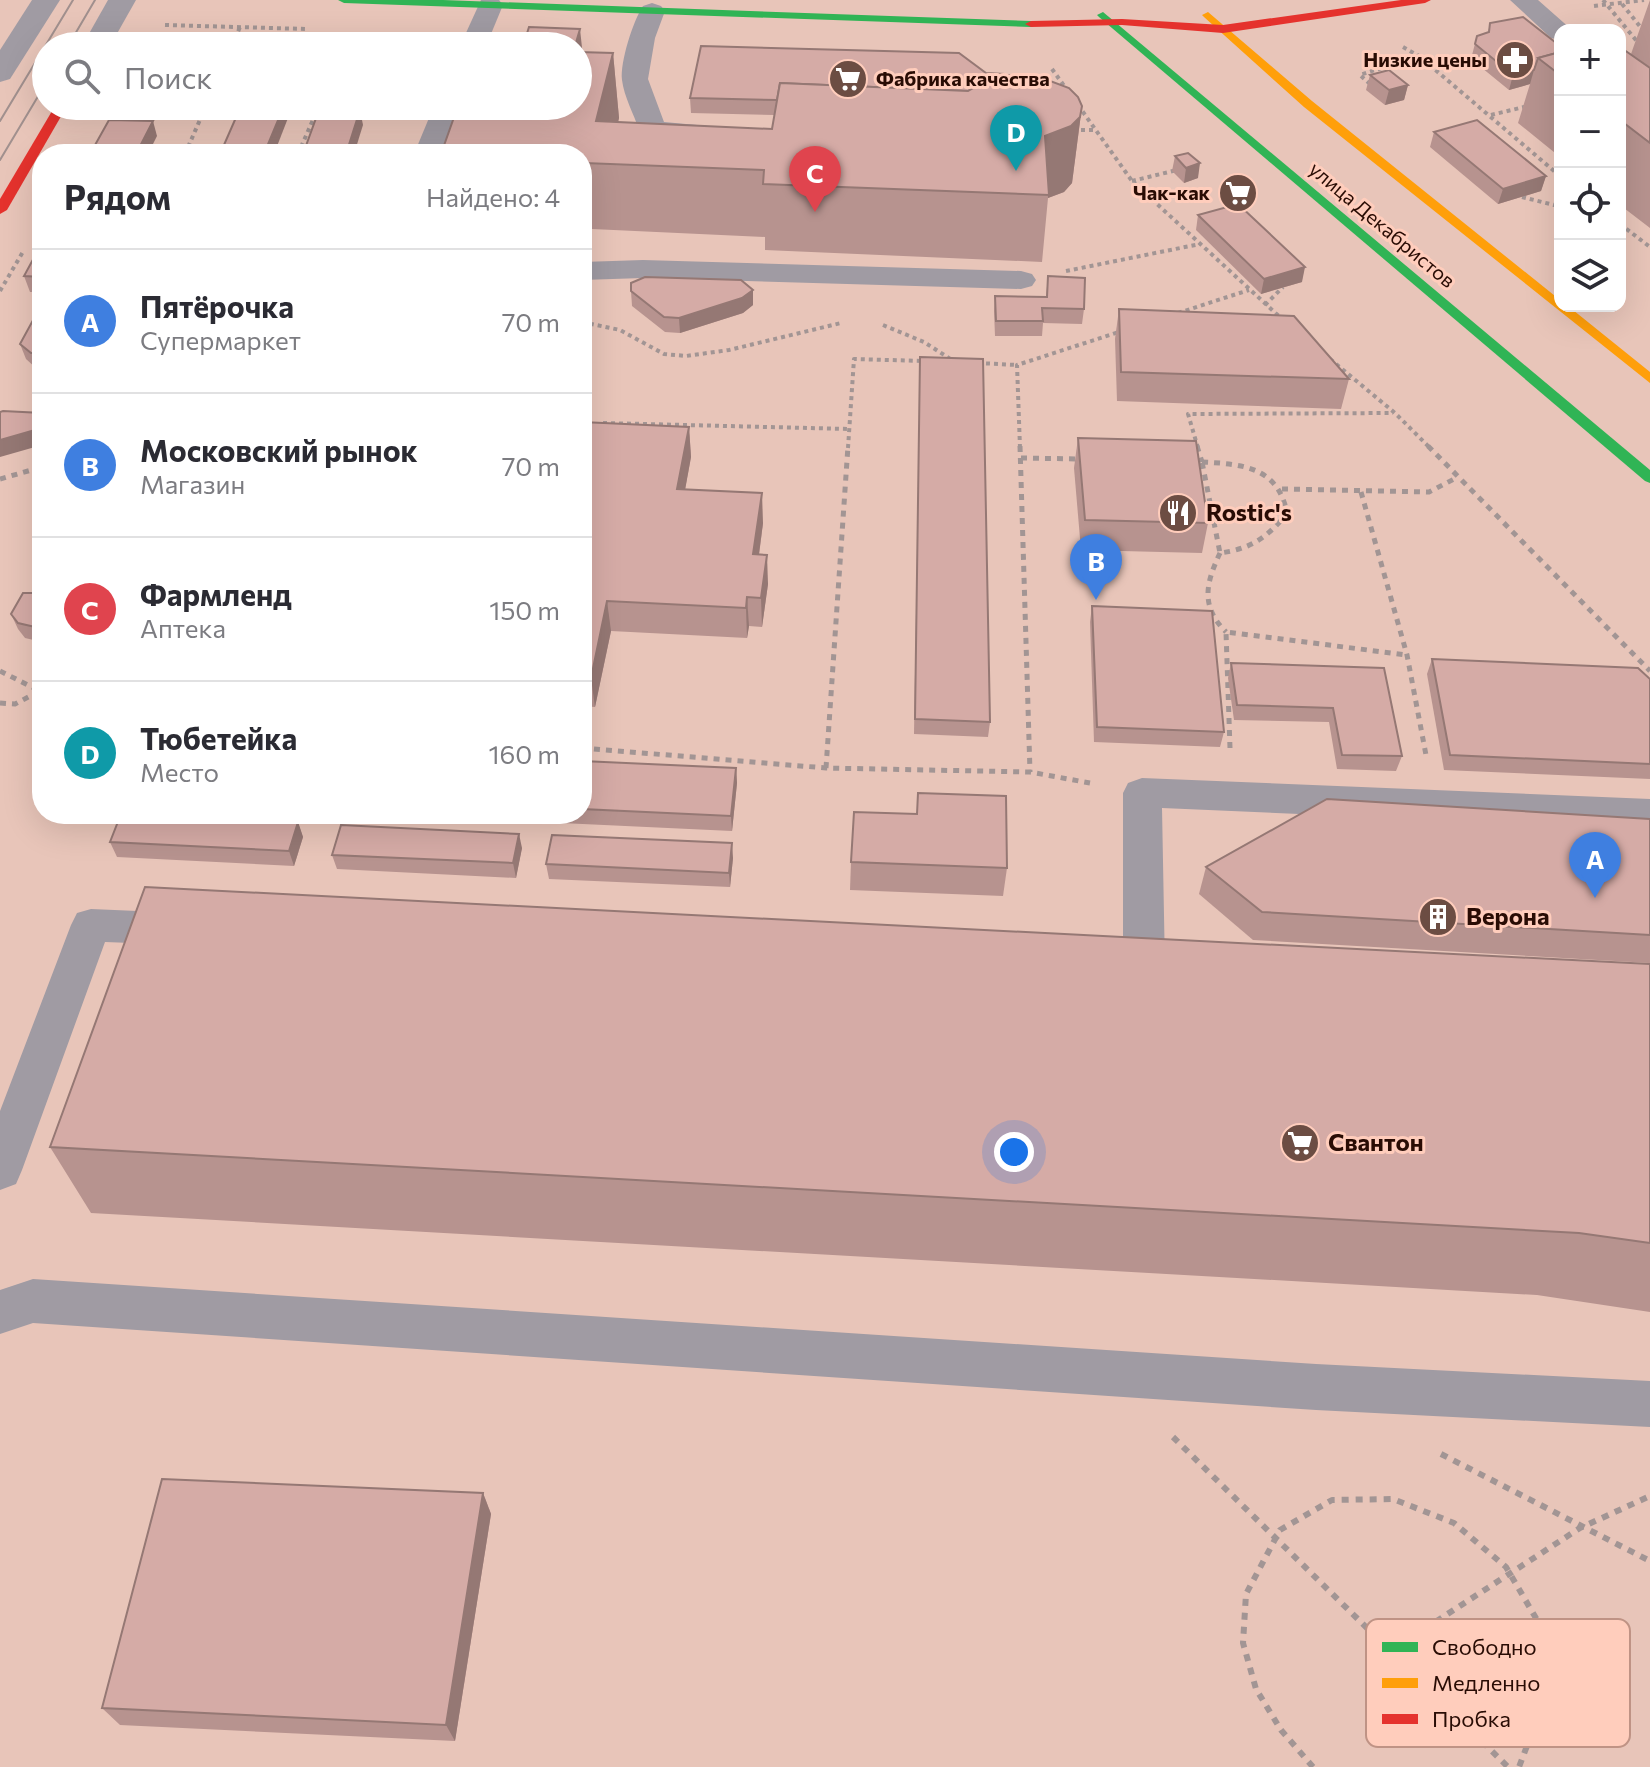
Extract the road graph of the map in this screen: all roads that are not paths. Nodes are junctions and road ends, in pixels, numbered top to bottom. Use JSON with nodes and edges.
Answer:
{"nodes":[{"id":1,"x":46,"y":0,"type":"edge"},
{"id":2,"x":122,"y":0,"type":"edge"},
{"id":3,"x":344,"y":0,"type":"edge"},
{"id":4,"x":1092,"y":0,"type":"edge"},
{"id":5,"x":1192,"y":0,"type":"edge"},
{"id":6,"x":1425,"y":0,"type":"edge"},
{"id":7,"x":1523,"y":0,"type":"edge"},
{"id":8,"x":490,"y":5,"type":"junction"},
{"id":9,"x":1131,"y":8,"type":"dead end"},
{"id":10,"x":652,"y":11,"type":"junction"},
{"id":11,"x":1110,"y":23,"type":"junction"},
{"id":12,"x":1554,"y":27,"type":"edge"},
{"id":13,"x":1223,"y":29,"type":"junction"},
{"id":14,"x":104,"y":32,"type":"edge"},
{"id":15,"x":479,"y":32,"type":"edge"},
{"id":16,"x":0,"y":73,"type":"edge"},
{"id":17,"x":53,"y":120,"type":"edge"},
{"id":18,"x":442,"y":120,"type":"edge"},
{"id":19,"x":728,"y":134,"type":"edge"},
{"id":20,"x":39,"y":144,"type":"edge"},
{"id":21,"x":432,"y":144,"type":"edge"},
{"id":22,"x":32,"y":155,"type":"edge"},
{"id":23,"x":0,"y":210,"type":"edge"},
{"id":24,"x":592,"y":271,"type":"edge"},
{"id":25,"x":1021,"y":280,"type":"road end"},
{"id":26,"x":1650,"y":379,"type":"edge"},
{"id":27,"x":1650,"y":478,"type":"edge"},
{"id":28,"x":1650,"y":814,"type":"edge"},
{"id":29,"x":218,"y":930,"type":"edge"},
{"id":30,"x":1144,"y":969,"type":"edge"},
{"id":31,"x":0,"y":1170,"type":"edge"},
{"id":32,"x":0,"y":1312,"type":"edge"},
{"id":33,"x":1650,"y":1404,"type":"edge"}],
"edges":[{"from":1,"to":16,"type":"street"},
{"from":2,"to":14,"type":"street"},
{"from":3,"to":8,"type":"main road"},
{"from":4,"to":11,"type":"main road","name":"улица Декабристов"},
{"from":5,"to":13,"type":"main road","name":"улица Декабристов"},
{"from":6,"to":13,"type":"main road"},
{"from":7,"to":12,"type":"lane"},
{"from":8,"to":10,"type":"main road"},
{"from":8,"to":15,"type":"lane"},
{"from":9,"to":11,"type":"main road"},
{"from":10,"to":11,"type":"main road"},
{"from":10,"to":19,"type":"lane"},
{"from":11,"to":13,"type":"main road"},
{"from":11,"to":27,"type":"main road","name":"улица Декабристов"},
{"from":13,"to":26,"type":"main road","name":"улица Декабристов"},
{"from":17,"to":20,"type":"main road"},
{"from":18,"to":21,"type":"lane"},
{"from":22,"to":23,"type":"main road"},
{"from":24,"to":25,"type":"lane"},
{"from":28,"to":30,"type":"lane"},
{"from":29,"to":31,"type":"lane"},
{"from":32,"to":33,"type":"lane"}]}
